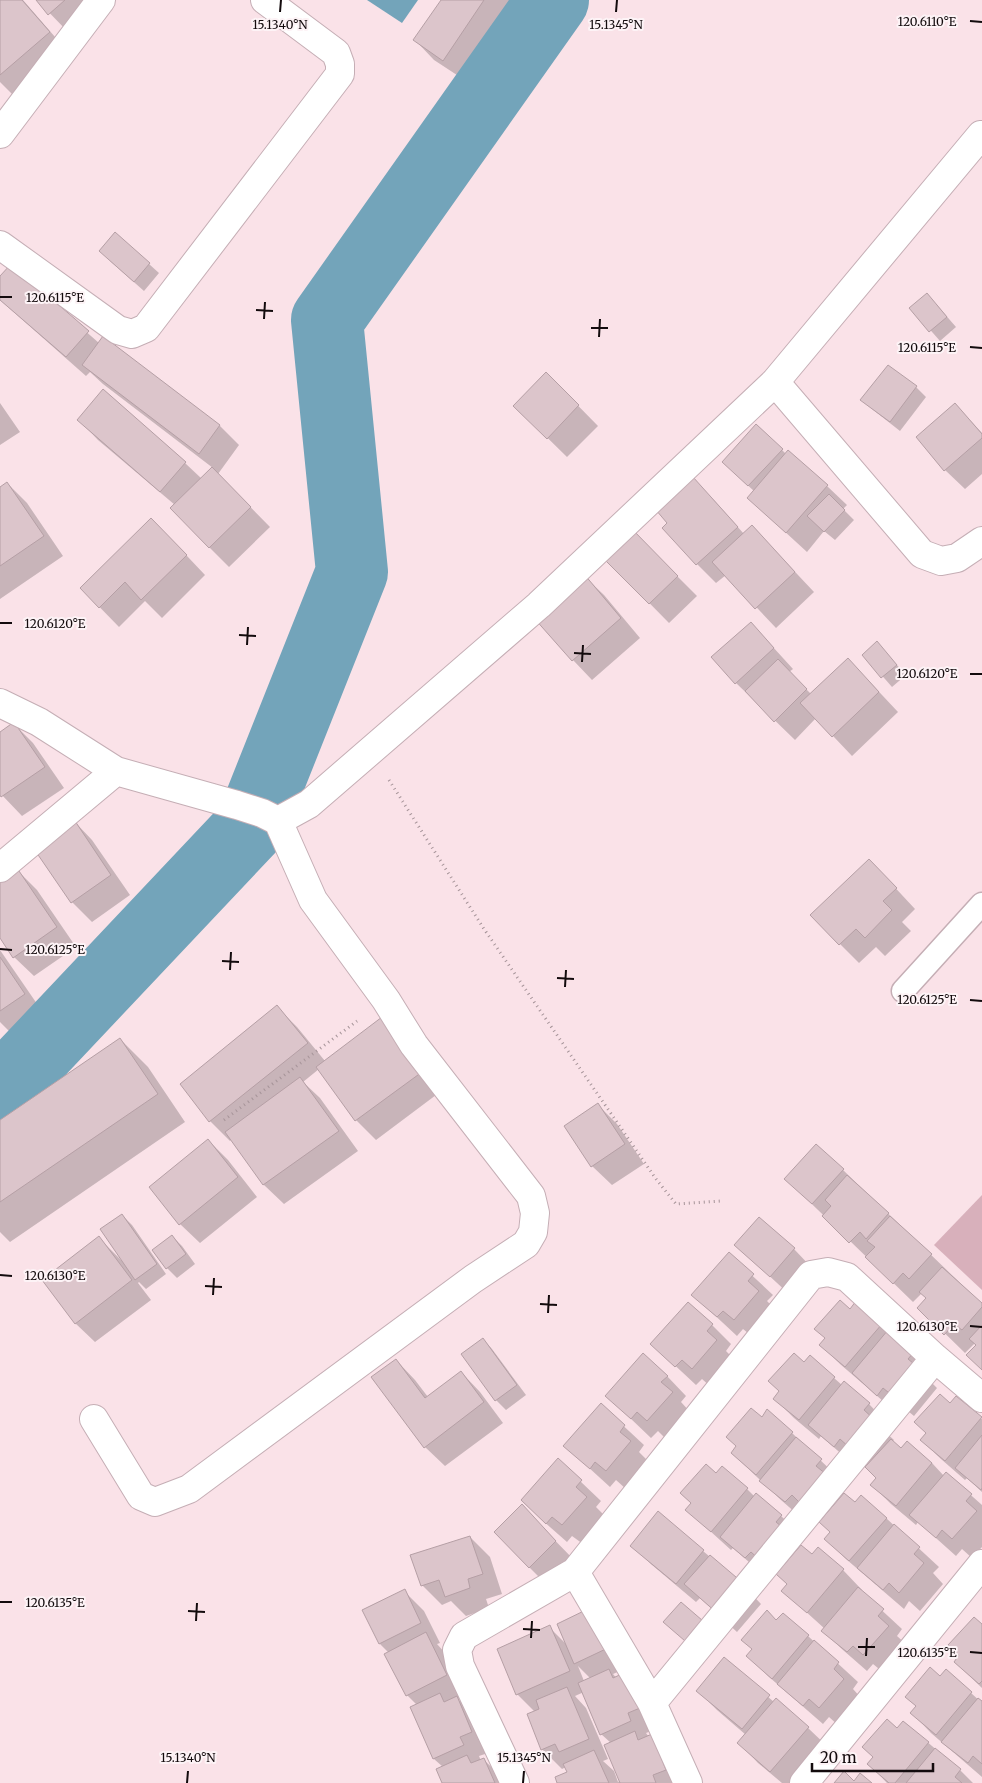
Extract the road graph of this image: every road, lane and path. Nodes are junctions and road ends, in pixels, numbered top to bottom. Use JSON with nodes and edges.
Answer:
{"nodes":[{"id":1,"x":101,"y":0,"type":"edge"},
{"id":2,"x":265,"y":0,"type":"edge"},
{"id":3,"x":0,"y":134,"type":"edge"},
{"id":4,"x":980,"y":135,"type":"dead end"},
{"id":5,"x":0,"y":245,"type":"edge"},
{"id":6,"x":775,"y":382,"type":"junction"},
{"id":7,"x":982,"y":541,"type":"edge"},
{"id":8,"x":0,"y":703,"type":"edge"},
{"id":9,"x":371,"y":752,"type":"junction"},
{"id":10,"x":116,"y":770,"type":"junction"},
{"id":11,"x":259,"y":813,"type":"junction"},
{"id":12,"x":0,"y":868,"type":"edge"},
{"id":13,"x":982,"y":904,"type":"edge"},
{"id":14,"x":903,"y":991,"type":"dead end"},
{"id":15,"x":386,"y":1000,"type":"junction"},
{"id":16,"x":224,"y":1120,"type":"dead end"},
{"id":17,"x":721,"y":1201,"type":"dead end"},
{"id":18,"x":934,"y":1358,"type":"junction"},
{"id":19,"x":982,"y":1398,"type":"edge"},
{"id":20,"x":94,"y":1419,"type":"dead end"},
{"id":21,"x":982,"y":1564,"type":"edge"},
{"id":22,"x":575,"y":1572,"type":"junction"},
{"id":23,"x":652,"y":1703,"type":"junction"},
{"id":24,"x":515,"y":1783,"type":"edge"},
{"id":25,"x":688,"y":1783,"type":"edge"},
{"id":26,"x":804,"y":1783,"type":"edge"}],
"edges":[{"from":1,"to":3,"type":"street"},
{"from":2,"to":5,"type":"street"},
{"from":4,"to":6,"type":"street"},
{"from":6,"to":7,"type":"street"},
{"from":6,"to":9,"type":"street"},
{"from":8,"to":10,"type":"street"},
{"from":9,"to":11,"type":"street"},
{"from":9,"to":17,"type":"path"},
{"from":10,"to":11,"type":"street"},
{"from":10,"to":12,"type":"street"},
{"from":11,"to":15,"type":"street"},
{"from":13,"to":14,"type":"lane"},
{"from":15,"to":16,"type":"path"},
{"from":15,"to":20,"type":"street"},
{"from":18,"to":19,"type":"street"},
{"from":18,"to":22,"type":"street"},
{"from":18,"to":23,"type":"street"},
{"from":21,"to":26,"type":"street"},
{"from":22,"to":23,"type":"street"},
{"from":22,"to":24,"type":"street"},
{"from":23,"to":25,"type":"street"}]}
